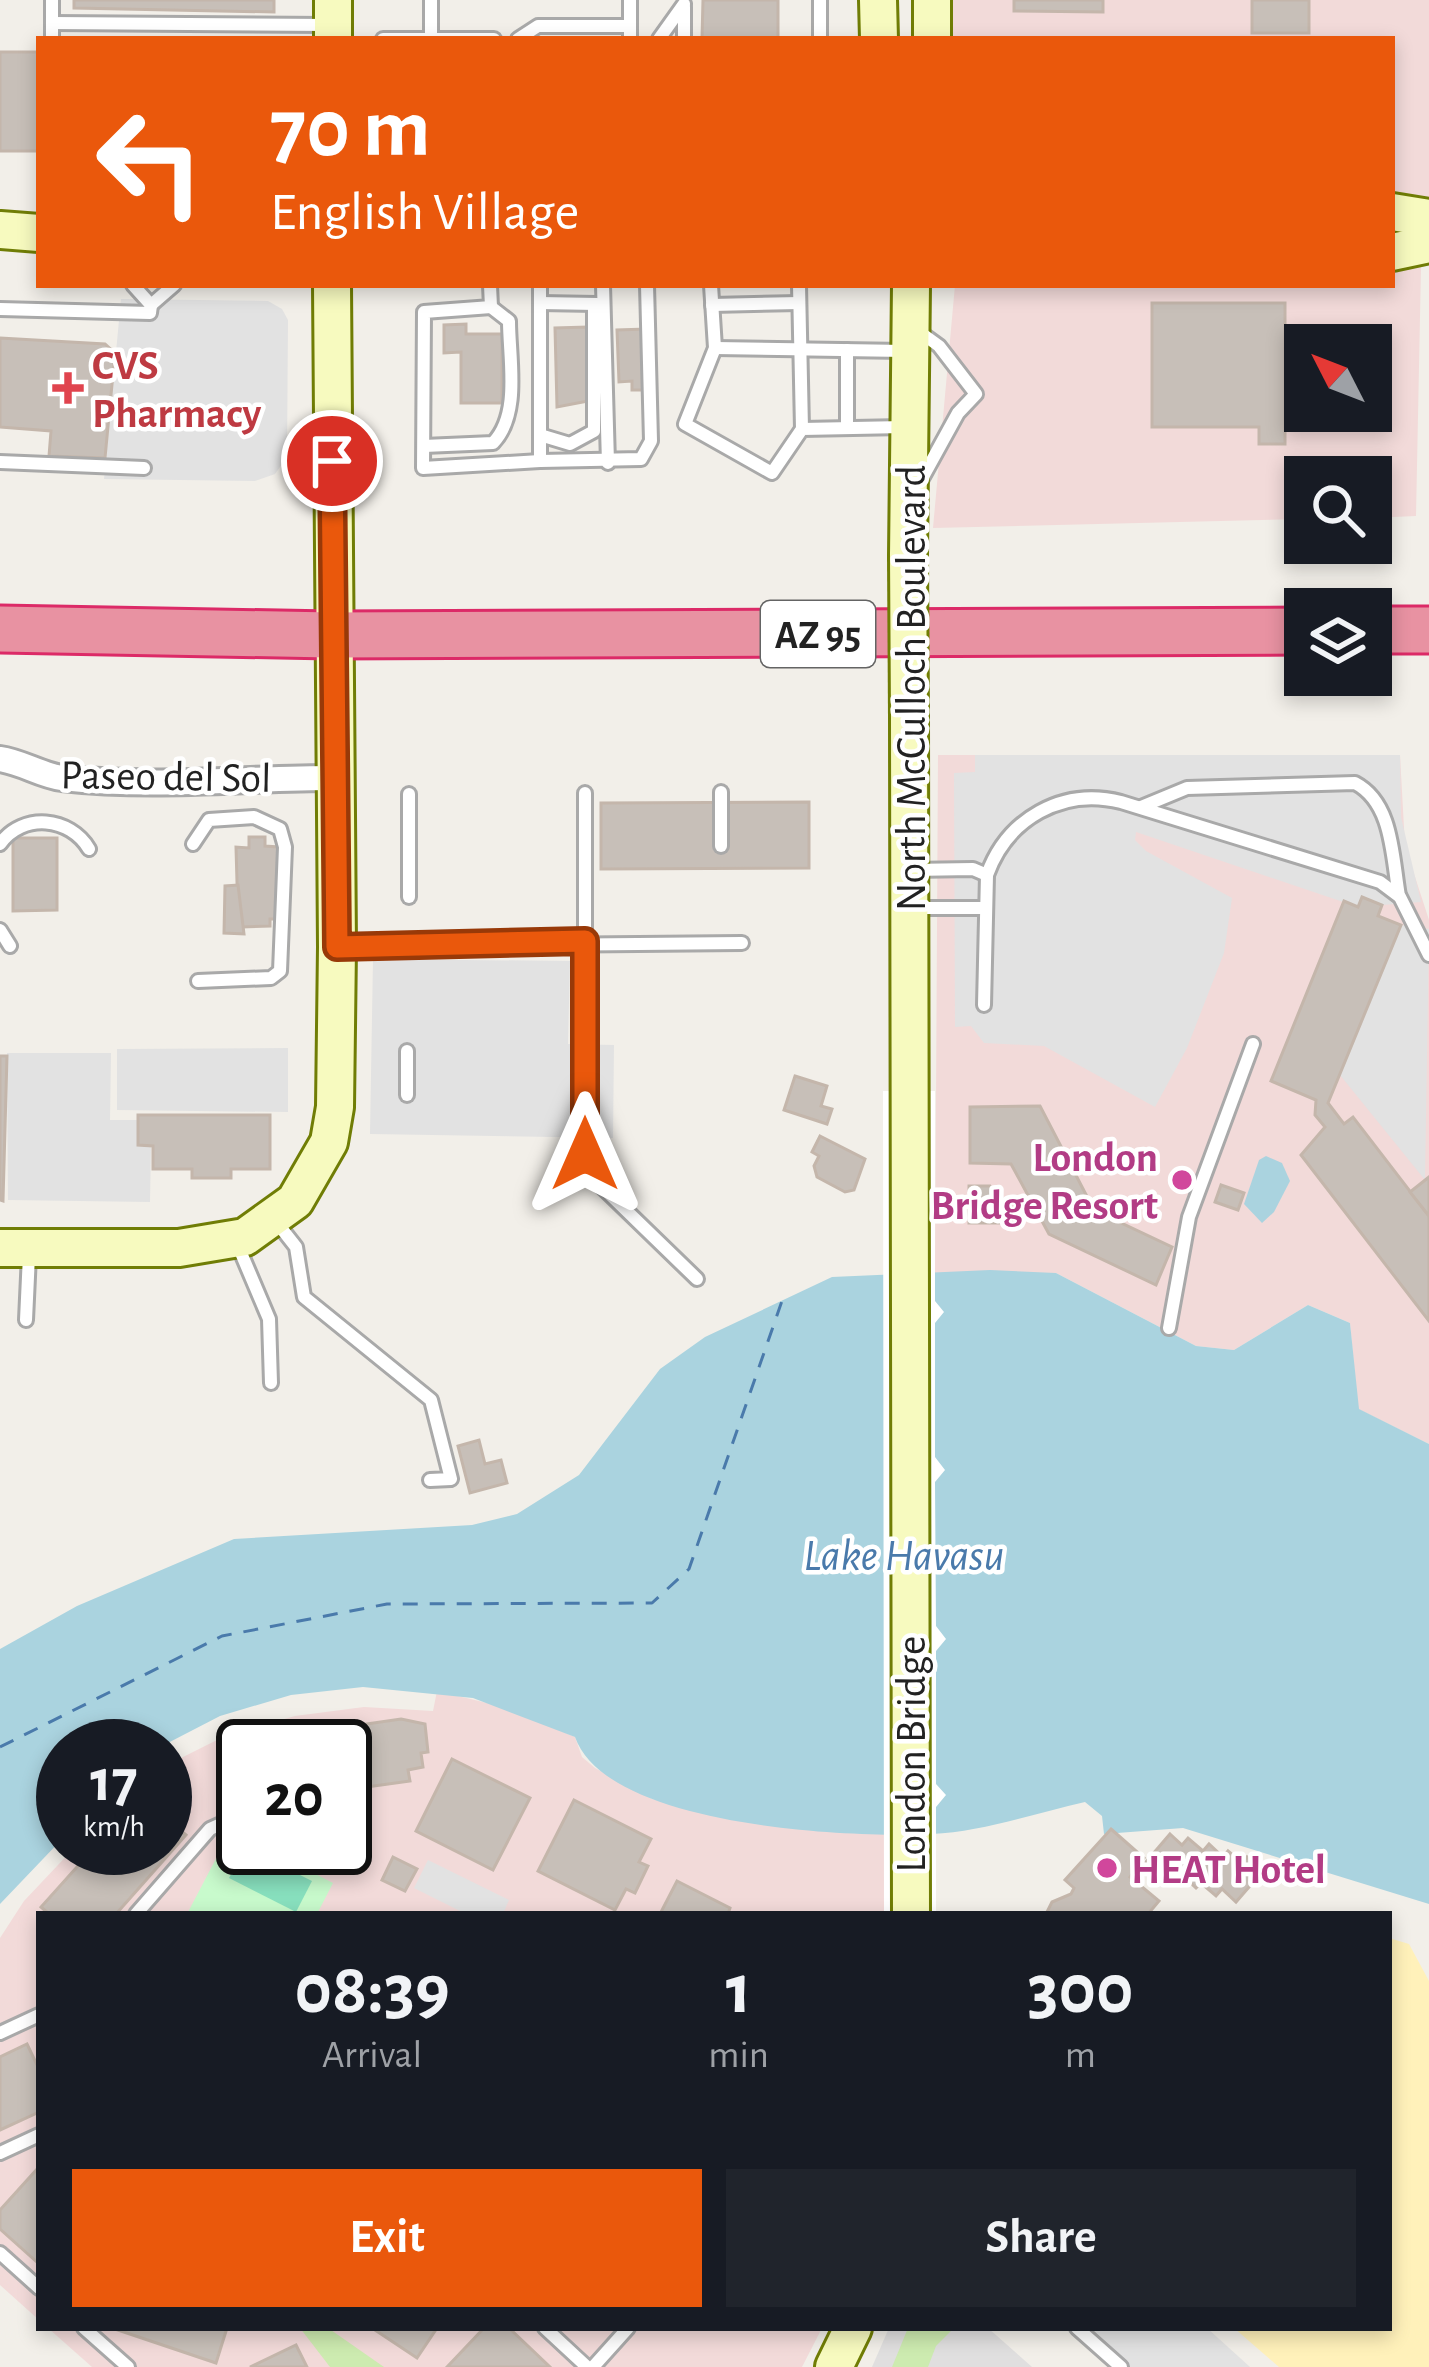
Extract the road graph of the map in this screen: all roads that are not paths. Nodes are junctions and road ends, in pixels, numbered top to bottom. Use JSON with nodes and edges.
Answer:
{"nodes":[{"id":1,"x":52,"y":0,"type":"edge"},
{"id":2,"x":431,"y":0,"type":"edge"},
{"id":3,"x":630,"y":0,"type":"edge"},
{"id":4,"x":820,"y":0,"type":"edge"},
{"id":5,"x":878,"y":0,"type":"edge"},
{"id":6,"x":932,"y":0,"type":"edge"},
{"id":7,"x":684,"y":2,"type":"edge"},
{"id":8,"x":52,"y":22,"type":"junction"},
{"id":9,"x":333,"y":22,"type":"edge"},
{"id":10,"x":630,"y":33,"type":"edge"},
{"id":11,"x":52,"y":36,"type":"edge"},
{"id":12,"x":431,"y":36,"type":"edge"},
{"id":13,"x":523,"y":36,"type":"edge"},
{"id":14,"x":661,"y":36,"type":"edge"},
{"id":15,"x":684,"y":36,"type":"edge"},
{"id":16,"x":820,"y":36,"type":"edge"},
{"id":17,"x":879,"y":36,"type":"edge"},
{"id":18,"x":932,"y":36,"type":"edge"},
{"id":19,"x":1395,"y":212,"type":"edge"},
{"id":20,"x":1429,"y":218,"type":"edge"},
{"id":21,"x":0,"y":230,"type":"edge"},
{"id":22,"x":36,"y":233,"type":"edge"},
{"id":23,"x":1429,"y":244,"type":"edge"},
{"id":24,"x":1395,"y":251,"type":"edge"},
{"id":25,"x":136,"y":288,"type":"edge"},
{"id":26,"x":171,"y":288,"type":"edge"},
{"id":27,"x":332,"y":288,"type":"edge"},
{"id":28,"x":490,"y":288,"type":"edge"},
{"id":29,"x":541,"y":288,"type":"edge"},
{"id":30,"x":602,"y":288,"type":"edge"},
{"id":31,"x":647,"y":288,"type":"edge"},
{"id":32,"x":711,"y":288,"type":"edge"},
{"id":33,"x":799,"y":288,"type":"edge"},
{"id":34,"x":911,"y":288,"type":"edge"},
{"id":35,"x":799,"y":303,"type":"junction"},
{"id":36,"x":541,"y":304,"type":"junction"},
{"id":37,"x":599,"y":304,"type":"junction"},
{"id":38,"x":151,"y":305,"type":"junction"},
{"id":39,"x":712,"y":305,"type":"junction"},
{"id":40,"x":491,"y":307,"type":"junction"},
{"id":41,"x":0,"y":309,"type":"edge"},
{"id":42,"x":910,"y":339,"type":"junction"},
{"id":43,"x":715,"y":347,"type":"junction"},
{"id":44,"x":797,"y":349,"type":"junction"},
{"id":45,"x":847,"y":350,"type":"junction"},
{"id":46,"x":847,"y":424,"type":"junction"},
{"id":47,"x":909,"y":427,"type":"junction"},
{"id":48,"x":802,"y":429,"type":"junction"},
{"id":49,"x":540,"y":435,"type":"junction"},
{"id":50,"x":424,"y":446,"type":"junction"},
{"id":51,"x":540,"y":461,"type":"junction"},
{"id":52,"x":0,"y":462,"type":"edge"},
{"id":53,"x":608,"y":463,"type":"junction"},
{"id":54,"x":144,"y":468,"type":"dead end"},
{"id":55,"x":908,"y":502,"type":"junction"},
{"id":56,"x":0,"y":629,"type":"edge"},
{"id":57,"x":1429,"y":630,"type":"edge"},
{"id":58,"x":1284,"y":631,"type":"edge"},
{"id":59,"x":1392,"y":631,"type":"edge"},
{"id":60,"x":331,"y":635,"type":"junction"},
{"id":61,"x":0,"y":759,"type":"edge"},
{"id":62,"x":334,"y":778,"type":"junction"},
{"id":63,"x":721,"y":792,"type":"dead end"},
{"id":64,"x":585,"y":793,"type":"dead end"},
{"id":65,"x":409,"y":794,"type":"dead end"},
{"id":66,"x":1139,"y":807,"type":"junction"},
{"id":67,"x":0,"y":844,"type":"edge"},
{"id":68,"x":193,"y":844,"type":"dead end"},
{"id":69,"x":721,"y":846,"type":"dead end"},
{"id":70,"x":88,"y":849,"type":"dead end"},
{"id":71,"x":910,"y":870,"type":"junction"},
{"id":72,"x":987,"y":875,"type":"junction"},
{"id":73,"x":409,"y":897,"type":"dead end"},
{"id":74,"x":1400,"y":897,"type":"junction"},
{"id":75,"x":910,"y":908,"type":"junction"},
{"id":76,"x":985,"y":908,"type":"junction"},
{"id":77,"x":0,"y":930,"type":"edge"},
{"id":78,"x":585,"y":941,"type":"junction"},
{"id":79,"x":742,"y":944,"type":"dead end"},
{"id":80,"x":10,"y":946,"type":"dead end"},
{"id":81,"x":337,"y":947,"type":"junction"},
{"id":82,"x":1429,"y":956,"type":"edge"},
{"id":83,"x":198,"y":980,"type":"dead end"},
{"id":84,"x":984,"y":1005,"type":"dead end"},
{"id":85,"x":1253,"y":1044,"type":"dead end"},
{"id":86,"x":406,"y":1051,"type":"dead end"},
{"id":87,"x":909,"y":1090,"type":"joint"},
{"id":88,"x":406,"y":1096,"type":"dead end"},
{"id":89,"x":274,"y":1219,"type":"junction"},
{"id":90,"x":235,"y":1240,"type":"junction"},
{"id":91,"x":15,"y":1248,"type":"edge"},
{"id":92,"x":697,"y":1279,"type":"dead end"},
{"id":93,"x":26,"y":1320,"type":"dead end"},
{"id":94,"x":1169,"y":1328,"type":"dead end"},
{"id":95,"x":271,"y":1382,"type":"dead end"},
{"id":96,"x":430,"y":1480,"type":"dead end"},
{"id":97,"x":216,"y":1828,"type":"edge"},
{"id":98,"x":139,"y":1911,"type":"edge"},
{"id":99,"x":911,"y":1911,"type":"edge"},
{"id":100,"x":36,"y":2016,"type":"edge"},
{"id":101,"x":0,"y":2033,"type":"edge"},
{"id":102,"x":36,"y":2136,"type":"edge"},
{"id":103,"x":0,"y":2153,"type":"edge"},
{"id":104,"x":0,"y":2253,"type":"edge"},
{"id":105,"x":36,"y":2285,"type":"edge"},
{"id":106,"x":87,"y":2331,"type":"edge"},
{"id":107,"x":548,"y":2331,"type":"edge"},
{"id":108,"x":625,"y":2331,"type":"edge"},
{"id":109,"x":852,"y":2331,"type":"edge"},
{"id":110,"x":1080,"y":2331,"type":"edge"},
{"id":111,"x":128,"y":2367,"type":"edge"},
{"id":112,"x":590,"y":2367,"type":"edge"},
{"id":113,"x":834,"y":2367,"type":"edge"},
{"id":114,"x":1121,"y":2367,"type":"edge"}],
"edges":[{"from":1,"to":8,"type":"lane"},
{"from":2,"to":12,"type":"lane"},
{"from":3,"to":10,"type":"lane"},
{"from":4,"to":16,"type":"lane"},
{"from":5,"to":17,"type":"street"},
{"from":6,"to":18,"type":"street"},
{"from":7,"to":14,"type":"lane"},
{"from":7,"to":15,"type":"lane"},
{"from":8,"to":9,"type":"lane"},
{"from":8,"to":11,"type":"lane"},
{"from":10,"to":13,"type":"lane"},
{"from":19,"to":20,"type":"street"},
{"from":21,"to":22,"type":"street"},
{"from":23,"to":24,"type":"street"},
{"from":25,"to":38,"type":"lane"},
{"from":26,"to":38,"type":"lane"},
{"from":27,"to":60,"type":"street"},
{"from":28,"to":40,"type":"lane"},
{"from":29,"to":36,"type":"lane"},
{"from":30,"to":37,"type":"lane"},
{"from":31,"to":53,"type":"lane"},
{"from":32,"to":39,"type":"lane"},
{"from":33,"to":35,"type":"lane"},
{"from":34,"to":42,"type":"street","name":"North McCulloch Boulevard"},
{"from":35,"to":39,"type":"lane"},
{"from":35,"to":44,"type":"lane"},
{"from":36,"to":37,"type":"lane"},
{"from":36,"to":49,"type":"lane"},
{"from":37,"to":49,"type":"lane"},
{"from":37,"to":53,"type":"lane"},
{"from":38,"to":41,"type":"lane"},
{"from":39,"to":43,"type":"lane"},
{"from":40,"to":50,"type":"lane"},
{"from":40,"to":50,"type":"lane"},
{"from":42,"to":45,"type":"lane"},
{"from":42,"to":47,"type":"street","name":"North McCulloch Boulevard"},
{"from":42,"to":55,"type":"lane"},
{"from":43,"to":44,"type":"lane"},
{"from":43,"to":48,"type":"lane"},
{"from":44,"to":45,"type":"lane"},
{"from":44,"to":48,"type":"lane"},
{"from":45,"to":46,"type":"lane"},
{"from":46,"to":47,"type":"lane"},
{"from":46,"to":48,"type":"lane"},
{"from":47,"to":55,"type":"street","name":"North McCulloch Boulevard"},
{"from":49,"to":51,"type":"lane"},
{"from":50,"to":51,"type":"lane"},
{"from":51,"to":53,"type":"lane"},
{"from":52,"to":54,"type":"lane"},
{"from":55,"to":71,"type":"street","name":"North McCulloch Boulevard","bridge":true},
{"from":56,"to":60,"type":"highway","number":"AZ 95"},
{"from":57,"to":59,"type":"highway"},
{"from":58,"to":60,"type":"highway","number":"AZ 95"},
{"from":60,"to":62,"type":"street"},
{"from":61,"to":62,"type":"street","name":"Paseo del Sol"},
{"from":62,"to":81,"type":"street"},
{"from":63,"to":69,"type":"lane"},
{"from":64,"to":78,"type":"lane"},
{"from":65,"to":73,"type":"lane"},
{"from":66,"to":72,"type":"lane"},
{"from":66,"to":74,"type":"lane"},
{"from":66,"to":74,"type":"lane"},
{"from":67,"to":70,"type":"lane"},
{"from":68,"to":83,"type":"lane"},
{"from":71,"to":72,"type":"lane"},
{"from":71,"to":75,"type":"street","name":"North McCulloch Boulevard"},
{"from":72,"to":76,"type":"lane"},
{"from":74,"to":82,"type":"lane"},
{"from":75,"to":76,"type":"lane"},
{"from":75,"to":87,"type":"street","name":"North McCulloch Boulevard"},
{"from":76,"to":84,"type":"lane"},
{"from":77,"to":80,"type":"lane"},
{"from":78,"to":79,"type":"lane"},
{"from":78,"to":81,"type":"lane"},
{"from":78,"to":92,"type":"lane"},
{"from":81,"to":89,"type":"street"},
{"from":85,"to":94,"type":"lane"},
{"from":86,"to":88,"type":"lane"},
{"from":87,"to":99,"type":"street","name":"London Bridge"},
{"from":89,"to":90,"type":"street"},
{"from":89,"to":96,"type":"lane"},
{"from":90,"to":91,"type":"street"},
{"from":90,"to":95,"type":"lane"},
{"from":91,"to":93,"type":"lane"},
{"from":97,"to":98,"type":"lane"},
{"from":100,"to":101,"type":"lane"},
{"from":102,"to":103,"type":"lane"},
{"from":104,"to":105,"type":"lane"},
{"from":106,"to":111,"type":"lane"},
{"from":107,"to":112,"type":"lane"},
{"from":108,"to":112,"type":"lane"},
{"from":109,"to":113,"type":"street"},
{"from":110,"to":114,"type":"lane"}]}
